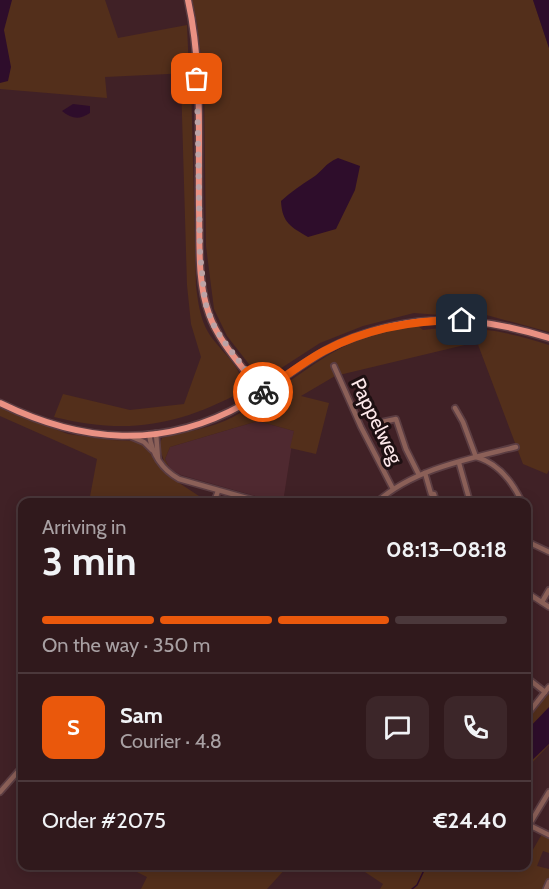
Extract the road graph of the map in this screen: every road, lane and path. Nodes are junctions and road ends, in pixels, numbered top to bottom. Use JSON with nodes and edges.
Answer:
{"nodes":[{"id":1,"x":188,"y":0,"type":"edge"},
{"id":2,"x":549,"y":338,"type":"edge"},
{"id":3,"x":334,"y":366,"type":"dead end"},
{"id":4,"x":250,"y":376,"type":"junction"},
{"id":5,"x":280,"y":380,"type":"junction"},
{"id":6,"x":262,"y":393,"type":"junction"},
{"id":7,"x":0,"y":403,"type":"edge"},
{"id":8,"x":455,"y":408,"type":"dead end"},
{"id":9,"x":382,"y":422,"type":"dead end"},
{"id":10,"x":153,"y":433,"type":"junction"},
{"id":11,"x":129,"y":436,"type":"junction"},
{"id":12,"x":516,"y":447,"type":"dead end"},
{"id":13,"x":153,"y":453,"type":"junction"},
{"id":14,"x":476,"y":457,"type":"junction"},
{"id":15,"x":159,"y":462,"type":"junction"},
{"id":16,"x":459,"y":463,"type":"junction"},
{"id":17,"x":422,"y":474,"type":"junction"},
{"id":18,"x":393,"y":489,"type":"junction"},
{"id":19,"x":218,"y":491,"type":"junction"},
{"id":20,"x":215,"y":498,"type":"edge"},
{"id":21,"x":245,"y":498,"type":"edge"},
{"id":22,"x":382,"y":498,"type":"edge"},
{"id":23,"x":435,"y":498,"type":"edge"},
{"id":24,"x":469,"y":498,"type":"edge"},
{"id":25,"x":520,"y":498,"type":"edge"},
{"id":26,"x":531,"y":543,"type":"edge"},
{"id":27,"x":549,"y":552,"type":"edge"},
{"id":28,"x":549,"y":590,"type":"edge"},
{"id":29,"x":531,"y":595,"type":"edge"},
{"id":30,"x":542,"y":602,"type":"junction"},
{"id":31,"x":549,"y":607,"type":"edge"},
{"id":32,"x":531,"y":681,"type":"edge"},
{"id":33,"x":549,"y":687,"type":"edge"},
{"id":34,"x":545,"y":692,"type":"junction"},
{"id":35,"x":531,"y":710,"type":"edge"},
{"id":36,"x":18,"y":772,"type":"edge"},
{"id":37,"x":0,"y":792,"type":"edge"},
{"id":38,"x":549,"y":792,"type":"edge"},
{"id":39,"x":531,"y":823,"type":"edge"},
{"id":40,"x":531,"y":826,"type":"edge"},
{"id":41,"x":549,"y":835,"type":"edge"},
{"id":42,"x":549,"y":882,"type":"edge"},
{"id":43,"x":546,"y":889,"type":"edge"}],
"edges":[{"from":1,"to":4,"type":"main road"},
{"from":2,"to":5,"type":"main road"},
{"from":3,"to":18,"type":"street","name":"Pappelweg"},
{"from":4,"to":5,"type":"main road"},
{"from":4,"to":6,"type":"main road"},
{"from":5,"to":6,"type":"main road"},
{"from":6,"to":10,"type":"main road"},
{"from":7,"to":11,"type":"main road"},
{"from":8,"to":14,"type":"street"},
{"from":9,"to":17,"type":"street"},
{"from":10,"to":11,"type":"main road"},
{"from":10,"to":13,"type":"street"},
{"from":10,"to":15,"type":"street"},
{"from":11,"to":13,"type":"street"},
{"from":12,"to":14,"type":"street"},
{"from":13,"to":15,"type":"street"},
{"from":14,"to":16,"type":"street"},
{"from":14,"to":25,"type":"street"},
{"from":15,"to":19,"type":"street"},
{"from":16,"to":17,"type":"street"},
{"from":16,"to":24,"type":"street"},
{"from":17,"to":18,"type":"street"},
{"from":17,"to":23,"type":"street"},
{"from":18,"to":22,"type":"street"},
{"from":19,"to":20,"type":"street"},
{"from":19,"to":21,"type":"street"},
{"from":26,"to":27,"type":"street"},
{"from":28,"to":30,"type":"street"},
{"from":29,"to":30,"type":"street"},
{"from":30,"to":31,"type":"street"},
{"from":32,"to":34,"type":"street"},
{"from":33,"to":34,"type":"street"},
{"from":34,"to":35,"type":"street"},
{"from":36,"to":37,"type":"street"},
{"from":38,"to":39,"type":"street"},
{"from":40,"to":41,"type":"street"},
{"from":42,"to":43,"type":"street"}]}
